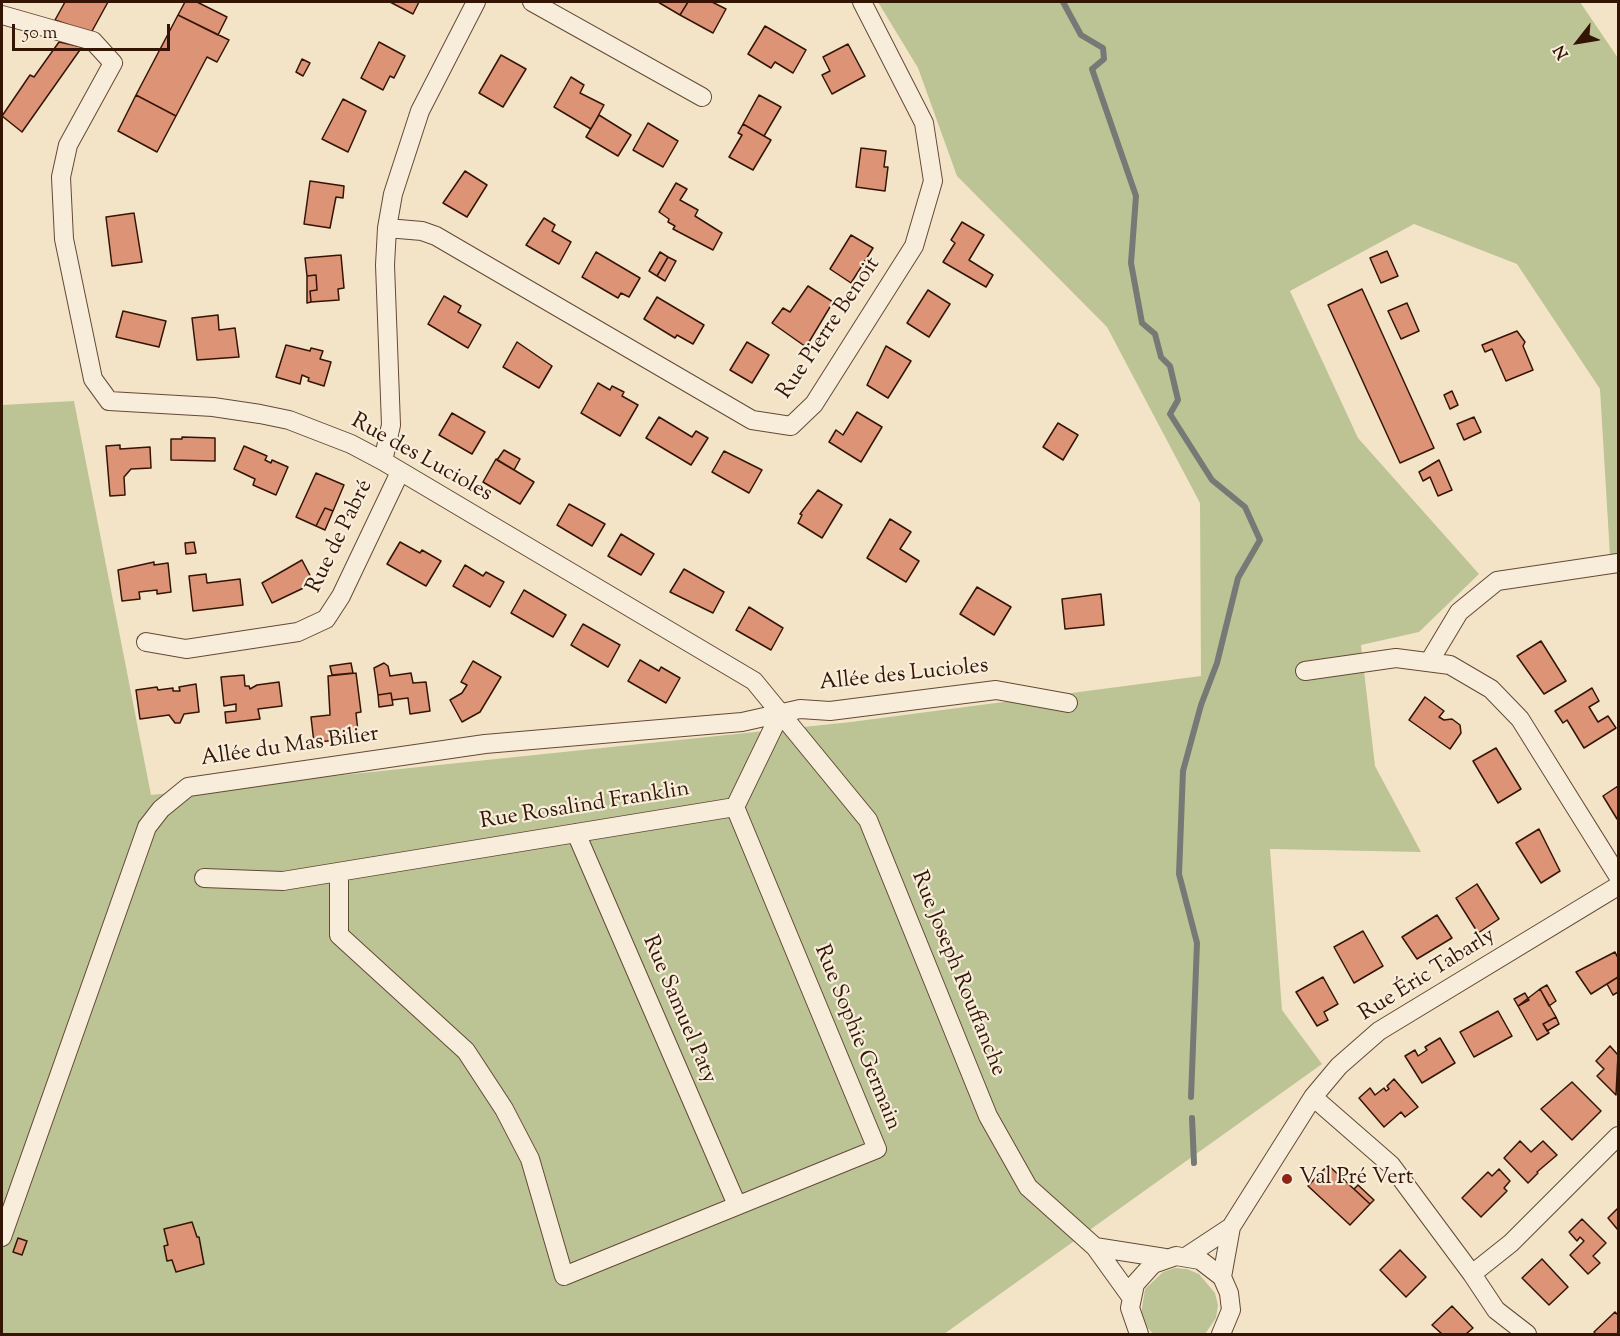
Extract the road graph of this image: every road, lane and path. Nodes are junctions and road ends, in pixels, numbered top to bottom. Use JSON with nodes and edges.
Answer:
{"nodes":[{"id":1,"x":476,"y":2,"type":"edge"},
{"id":2,"x":532,"y":2,"type":"edge"},
{"id":3,"x":862,"y":2,"type":"edge"},
{"id":4,"x":2,"y":15,"type":"edge"},
{"id":5,"x":702,"y":97,"type":"dead end"},
{"id":6,"x":387,"y":228,"type":"junction"},
{"id":7,"x":383,"y":461,"type":"junction"},
{"id":8,"x":400,"y":472,"type":"junction"},
{"id":9,"x":1618,"y":563,"type":"edge"},
{"id":10,"x":146,"y":642,"type":"dead end"},
{"id":11,"x":1429,"y":662,"type":"junction"},
{"id":12,"x":1305,"y":670,"type":"dead end"},
{"id":13,"x":1068,"y":703,"type":"dead end"},
{"id":14,"x":781,"y":712,"type":"junction"},
{"id":15,"x":735,"y":807,"type":"junction"},
{"id":16,"x":576,"y":833,"type":"junction"},
{"id":17,"x":339,"y":872,"type":"junction"},
{"id":18,"x":1618,"y":876,"type":"edge"},
{"id":19,"x":204,"y":878,"type":"dead end"},
{"id":20,"x":1618,"y":886,"type":"edge"},
{"id":21,"x":1313,"y":1097,"type":"junction"},
{"id":22,"x":1618,"y":1138,"type":"edge"},
{"id":23,"x":737,"y":1205,"type":"junction"},
{"id":24,"x":1232,"y":1227,"type":"junction"},
{"id":25,"x":2,"y":1237,"type":"edge"},
{"id":26,"x":1095,"y":1247,"type":"junction"},
{"id":27,"x":1187,"y":1256,"type":"junction"},
{"id":28,"x":1165,"y":1258,"type":"junction"},
{"id":29,"x":1472,"y":1274,"type":"junction"},
{"id":30,"x":1222,"y":1278,"type":"junction"},
{"id":31,"x":1131,"y":1296,"type":"junction"},
{"id":32,"x":1137,"y":1333,"type":"edge"},
{"id":33,"x":1221,"y":1335,"type":"edge"},
{"id":34,"x":1527,"y":1335,"type":"edge"}],
"edges":[{"from":1,"to":6,"type":"street"},
{"from":2,"to":5,"type":"street"},
{"from":3,"to":6,"type":"street","name":"Rue Pierre Benoit"},
{"from":4,"to":7,"type":"street","name":"Rue des Lucioles"},
{"from":6,"to":7,"type":"street"},
{"from":7,"to":8,"type":"street","name":"Rue des Lucioles"},
{"from":8,"to":10,"type":"street","name":"Rue de Pabré"},
{"from":8,"to":14,"type":"street","name":"Rue des Lucioles"},
{"from":9,"to":11,"type":"street"},
{"from":11,"to":12,"type":"street"},
{"from":11,"to":18,"type":"street"},
{"from":13,"to":14,"type":"street","name":"Allée des Lucioles"},
{"from":14,"to":15,"type":"street"},
{"from":14,"to":25,"type":"street","name":"Allée du Mas Bilier"},
{"from":14,"to":26,"type":"street","name":"Rue Joseph Rouffanche"},
{"from":15,"to":16,"type":"street","name":"Rue Rosalind Franklin"},
{"from":15,"to":23,"type":"street","name":"Rue Sophie Germain"},
{"from":16,"to":17,"type":"street","name":"Rue Rosalind Franklin"},
{"from":16,"to":23,"type":"street","name":"Rue Samuel Paty"},
{"from":17,"to":19,"type":"street","name":"Rue Rosalind Franklin"},
{"from":17,"to":23,"type":"street"},
{"from":20,"to":21,"type":"street","name":"Rue Éric Tabarly"},
{"from":21,"to":24,"type":"street","name":"Rue Éric Tabarly"},
{"from":21,"to":29,"type":"street"},
{"from":22,"to":29,"type":"street"},
{"from":24,"to":27,"type":"street","name":"Rue Éric Tabarly"},
{"from":24,"to":30,"type":"street","name":"Rue Éric Tabarly"},
{"from":26,"to":28,"type":"street"},
{"from":26,"to":31,"type":"street"},
{"from":27,"to":28,"type":"street"},
{"from":27,"to":30,"type":"street"},
{"from":28,"to":31,"type":"street"},
{"from":29,"to":34,"type":"street"},
{"from":30,"to":33,"type":"street"},
{"from":31,"to":32,"type":"street"}]}
